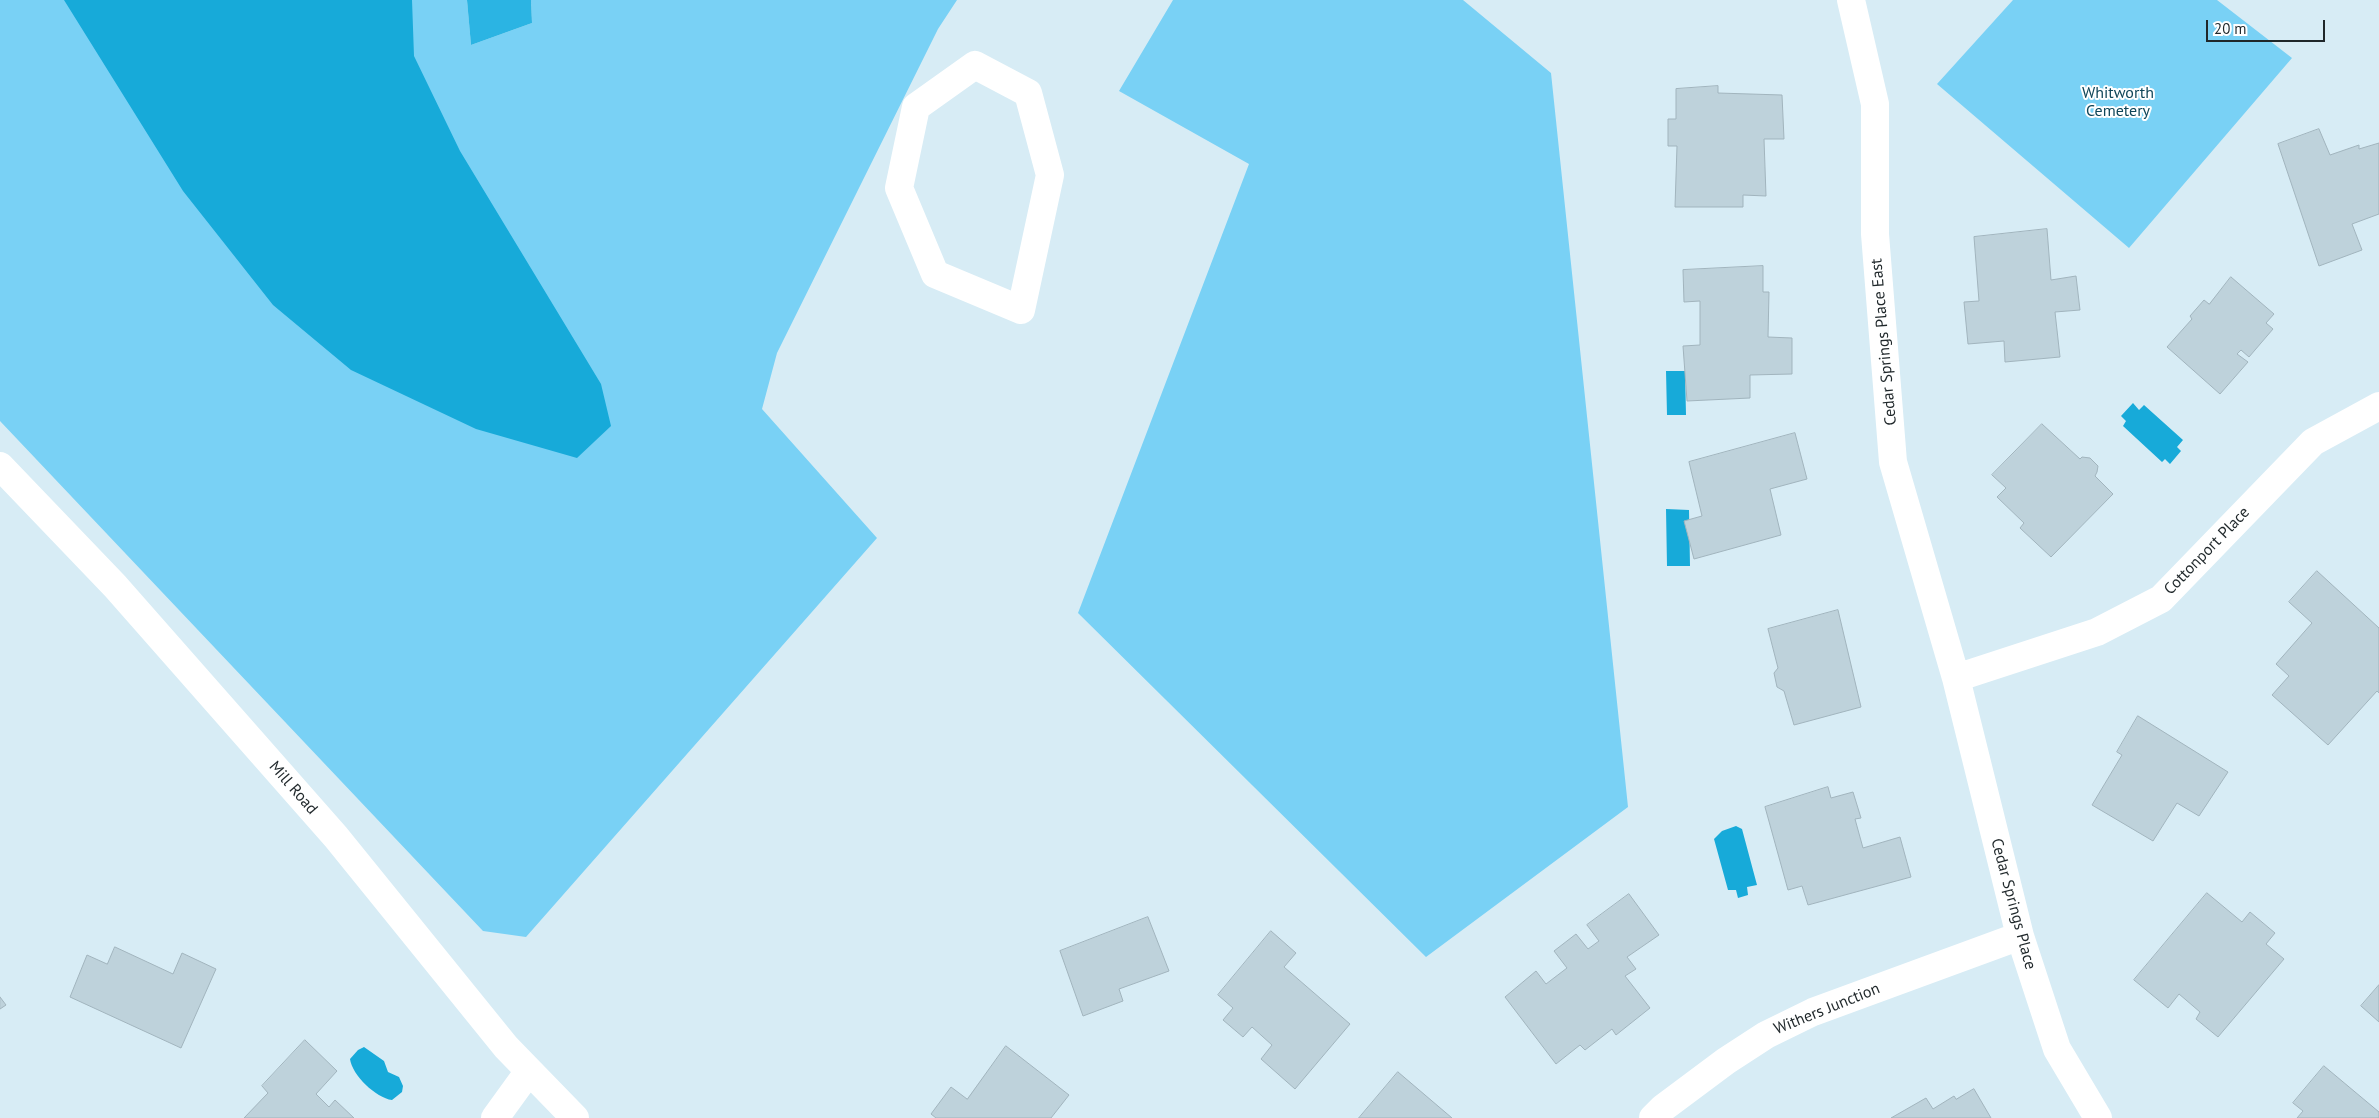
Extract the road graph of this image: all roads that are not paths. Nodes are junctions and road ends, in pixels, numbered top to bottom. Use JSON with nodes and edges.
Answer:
{"nodes":[{"id":1,"x":1851,"y":0,"type":"edge"},
{"id":2,"x":1050,"y":176,"type":"joint"},
{"id":3,"x":2379,"y":406,"type":"edge"},
{"id":4,"x":0,"y":466,"type":"edge"},
{"id":5,"x":1956,"y":678,"type":"junction"},
{"id":6,"x":2020,"y":936,"type":"junction"},
{"id":7,"x":529,"y":1071,"type":"junction"},
{"id":8,"x":494,"y":1118,"type":"edge"},
{"id":9,"x":575,"y":1118,"type":"edge"},
{"id":10,"x":1653,"y":1118,"type":"edge"},
{"id":11,"x":2098,"y":1118,"type":"edge"}],
"edges":[{"from":1,"to":5,"type":"street","name":"Cedar Springs Place East"},
{"from":2,"to":2,"type":"street"},
{"from":3,"to":5,"type":"street","name":"Cottonport Place"},
{"from":4,"to":7,"type":"street","name":"Mill Road"},
{"from":5,"to":6,"type":"street","name":"Cedar Springs Place"},
{"from":6,"to":10,"type":"street","name":"Withers Junction"},
{"from":6,"to":11,"type":"street","name":"Cedar Springs Place"},
{"from":7,"to":8,"type":"street"},
{"from":7,"to":9,"type":"street","name":"Mill Road"}]}
